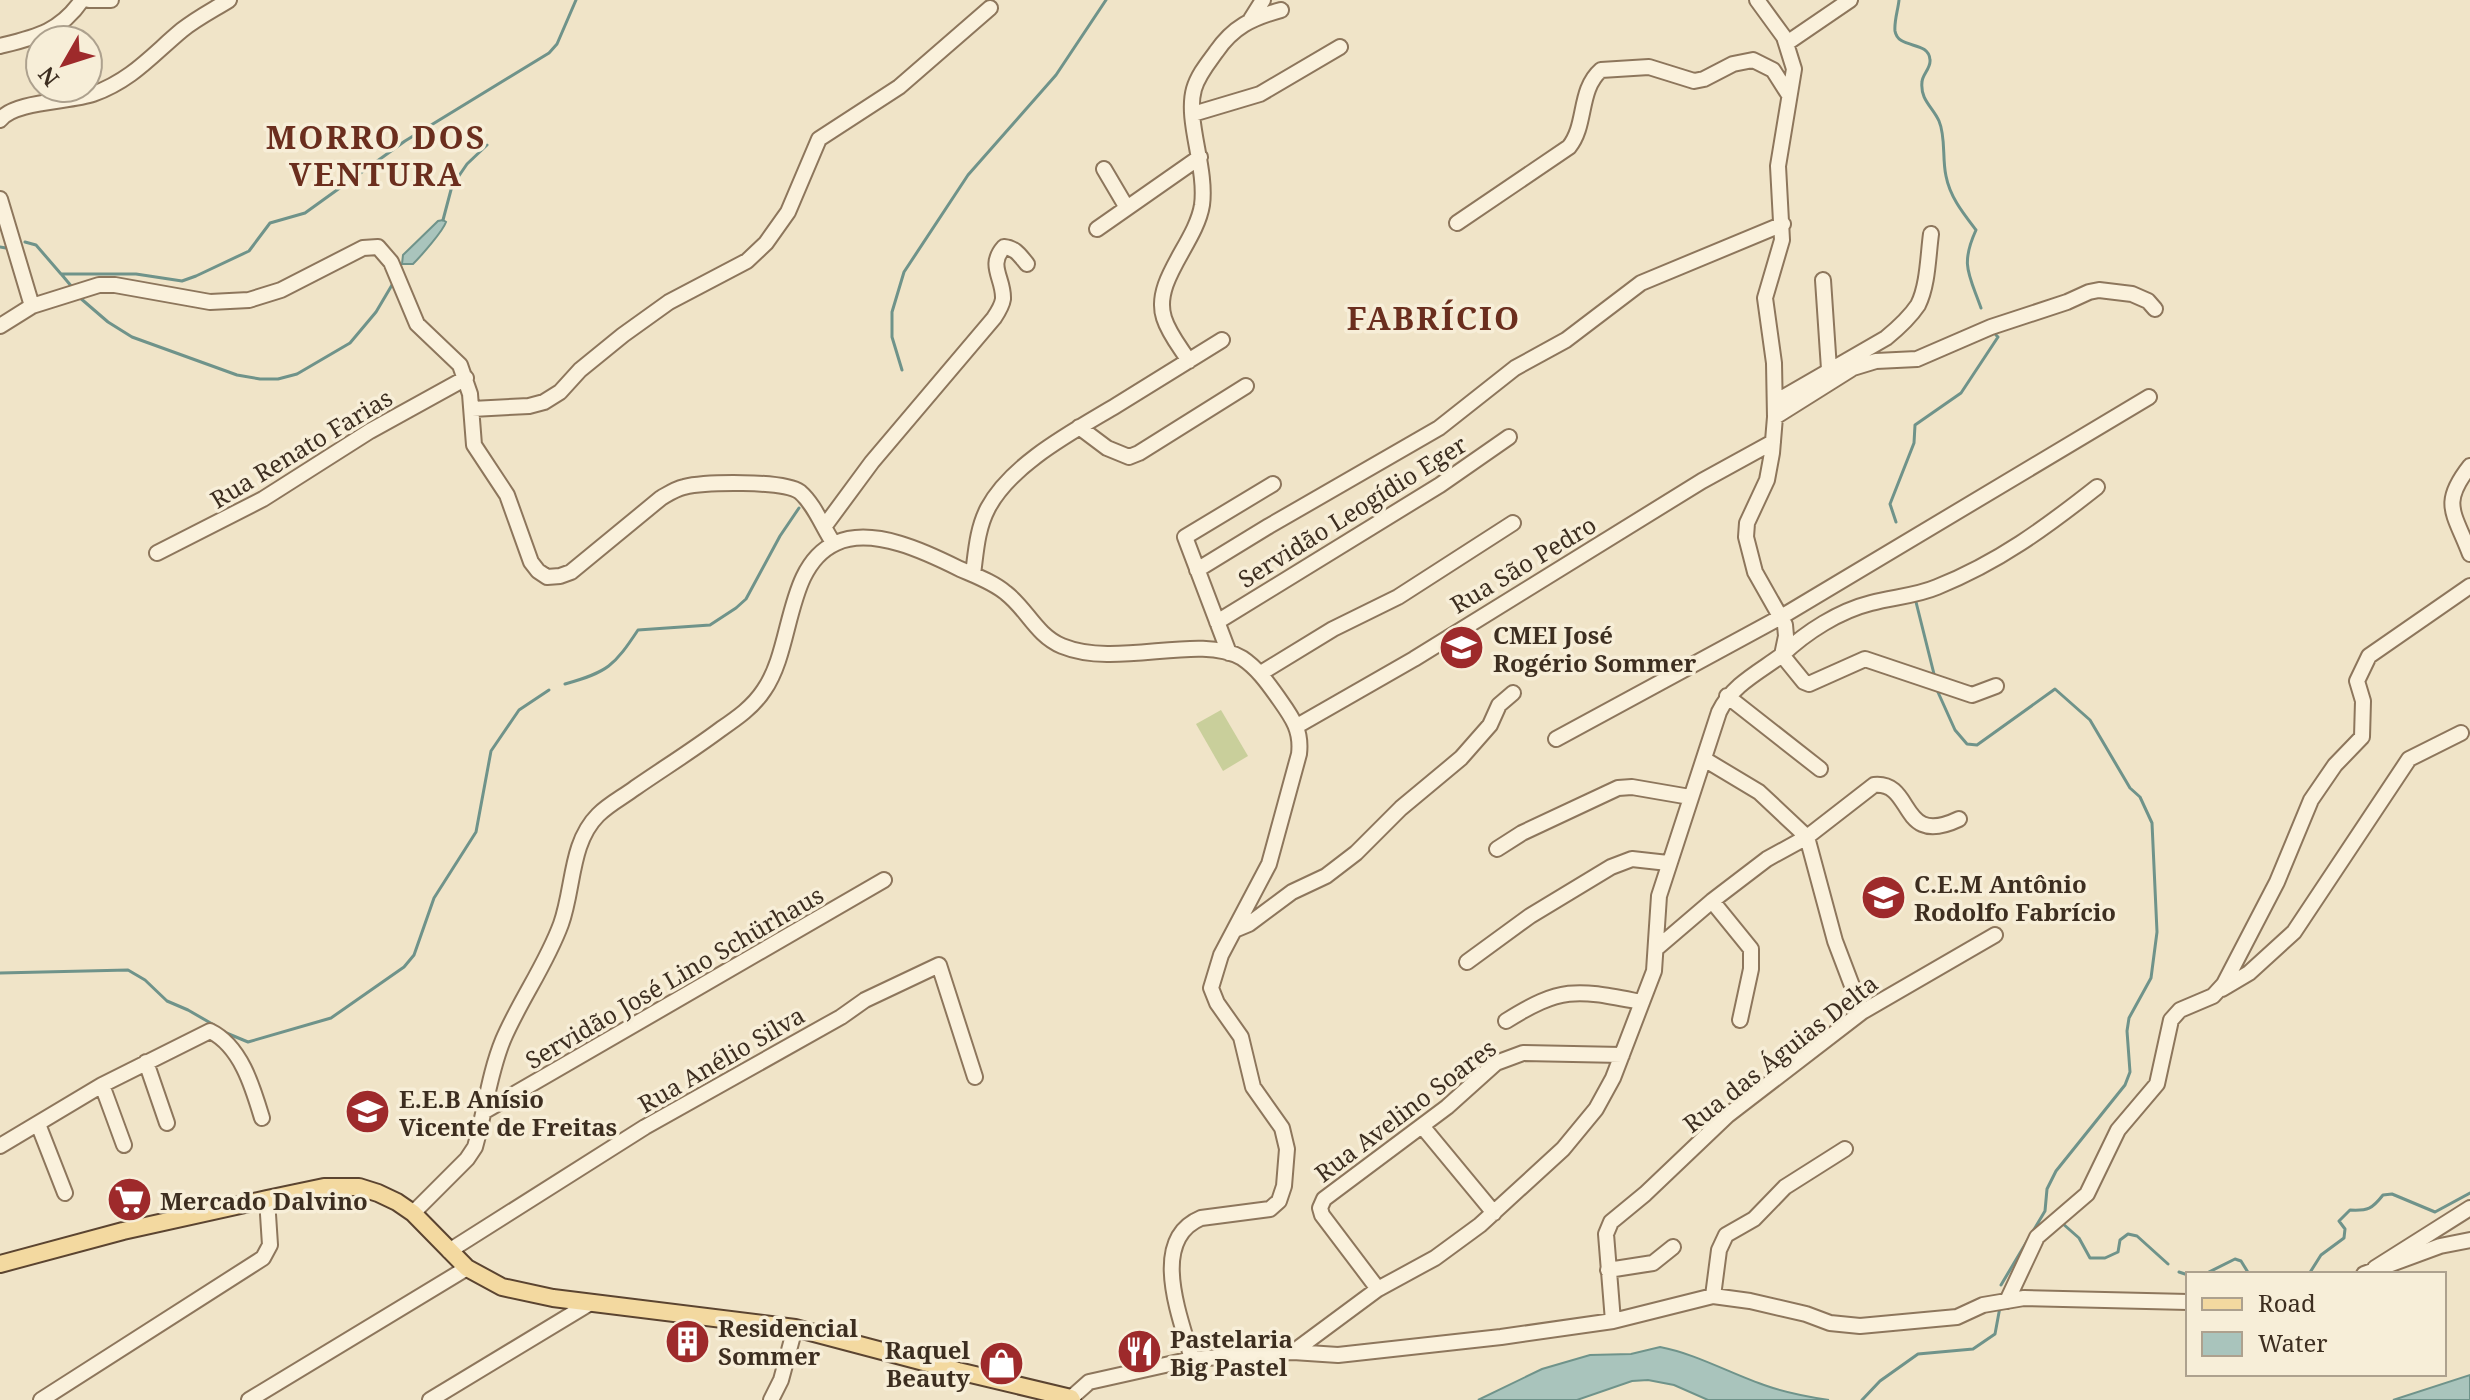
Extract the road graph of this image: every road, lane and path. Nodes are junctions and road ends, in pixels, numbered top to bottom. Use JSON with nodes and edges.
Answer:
{"nodes":[{"id":1,"x":82,"y":0,"type":"edge"},
{"id":2,"x":89,"y":0,"type":"edge"},
{"id":3,"x":111,"y":0,"type":"edge"},
{"id":4,"x":229,"y":0,"type":"edge"},
{"id":5,"x":1263,"y":0,"type":"edge"},
{"id":6,"x":1757,"y":0,"type":"edge"},
{"id":7,"x":1850,"y":0,"type":"edge"},
{"id":8,"x":990,"y":8,"type":"dead end"},
{"id":9,"x":1281,"y":10,"type":"dead end"},
{"id":10,"x":1251,"y":19,"type":"junction"},
{"id":11,"x":1787,"y":43,"type":"junction"},
{"id":12,"x":0,"y":46,"type":"edge"},
{"id":13,"x":1340,"y":47,"type":"dead end"},
{"id":14,"x":1789,"y":95,"type":"junction"},
{"id":15,"x":1193,"y":114,"type":"junction"},
{"id":16,"x":0,"y":120,"type":"edge"},
{"id":17,"x":1200,"y":157,"type":"junction"},
{"id":18,"x":1104,"y":169,"type":"dead end"},
{"id":19,"x":0,"y":199,"type":"edge"},
{"id":20,"x":1127,"y":208,"type":"junction"},
{"id":21,"x":1457,"y":223,"type":"dead end"},
{"id":22,"x":1783,"y":224,"type":"junction"},
{"id":23,"x":1097,"y":229,"type":"dead end"},
{"id":24,"x":1931,"y":234,"type":"dead end"},
{"id":25,"x":1027,"y":264,"type":"dead end"},
{"id":26,"x":1823,"y":280,"type":"dead end"},
{"id":27,"x":32,"y":306,"type":"junction"},
{"id":28,"x":2155,"y":309,"type":"dead end"},
{"id":29,"x":0,"y":326,"type":"edge"},
{"id":30,"x":1222,"y":340,"type":"dead end"},
{"id":31,"x":1189,"y":361,"type":"junction"},
{"id":32,"x":1829,"y":369,"type":"junction"},
{"id":33,"x":466,"y":378,"type":"junction"},
{"id":34,"x":1246,"y":386,"type":"dead end"},
{"id":35,"x":2149,"y":397,"type":"dead end"},
{"id":36,"x":472,"y":409,"type":"junction"},
{"id":37,"x":1775,"y":409,"type":"junction"},
{"id":38,"x":1079,"y":427,"type":"junction"},
{"id":39,"x":1509,"y":437,"type":"dead end"},
{"id":40,"x":1773,"y":442,"type":"junction"},
{"id":41,"x":2470,"y":466,"type":"edge"},
{"id":42,"x":1273,"y":484,"type":"dead end"},
{"id":43,"x":2097,"y":487,"type":"dead end"},
{"id":44,"x":1513,"y":523,"type":"dead end"},
{"id":45,"x":824,"y":527,"type":"junction"},
{"id":46,"x":834,"y":544,"type":"junction"},
{"id":47,"x":157,"y":553,"type":"dead end"},
{"id":48,"x":2470,"y":554,"type":"edge"},
{"id":49,"x":1197,"y":570,"type":"junction"},
{"id":50,"x":973,"y":574,"type":"junction"},
{"id":51,"x":2470,"y":586,"type":"edge"},
{"id":52,"x":1781,"y":617,"type":"junction"},
{"id":53,"x":1217,"y":622,"type":"junction"},
{"id":54,"x":1229,"y":653,"type":"junction"},
{"id":55,"x":1782,"y":655,"type":"junction"},
{"id":56,"x":1261,"y":673,"type":"junction"},
{"id":57,"x":1996,"y":686,"type":"dead end"},
{"id":58,"x":1513,"y":693,"type":"dead end"},
{"id":59,"x":1727,"y":696,"type":"junction"},
{"id":60,"x":1297,"y":726,"type":"junction"},
{"id":61,"x":2461,"y":733,"type":"dead end"},
{"id":62,"x":1556,"y":739,"type":"dead end"},
{"id":63,"x":1704,"y":759,"type":"junction"},
{"id":64,"x":1820,"y":769,"type":"dead end"},
{"id":65,"x":1690,"y":797,"type":"junction"},
{"id":66,"x":1959,"y":819,"type":"dead end"},
{"id":67,"x":1807,"y":837,"type":"junction"},
{"id":68,"x":1497,"y":849,"type":"dead end"},
{"id":69,"x":1668,"y":863,"type":"junction"},
{"id":70,"x":884,"y":880,"type":"dead end"},
{"id":71,"x":1712,"y":901,"type":"junction"},
{"id":72,"x":1236,"y":929,"type":"junction"},
{"id":73,"x":1995,"y":935,"type":"dead end"},
{"id":74,"x":1657,"y":948,"type":"junction"},
{"id":75,"x":1467,"y":962,"type":"dead end"},
{"id":76,"x":2218,"y":991,"type":"junction"},
{"id":77,"x":1641,"y":1002,"type":"junction"},
{"id":78,"x":1862,"y":1012,"type":"junction"},
{"id":79,"x":1740,"y":1020,"type":"dead end"},
{"id":80,"x":1506,"y":1021,"type":"dead end"},
{"id":81,"x":1622,"y":1055,"type":"junction"},
{"id":82,"x":146,"y":1062,"type":"junction"},
{"id":83,"x":975,"y":1077,"type":"dead end"},
{"id":84,"x":102,"y":1085,"type":"junction"},
{"id":85,"x":485,"y":1111,"type":"junction"},
{"id":86,"x":262,"y":1118,"type":"dead end"},
{"id":87,"x":167,"y":1123,"type":"dead end"},
{"id":88,"x":38,"y":1124,"type":"junction"},
{"id":89,"x":1422,"y":1126,"type":"junction"},
{"id":90,"x":124,"y":1145,"type":"dead end"},
{"id":91,"x":0,"y":1146,"type":"edge"},
{"id":92,"x":1845,"y":1149,"type":"dead end"},
{"id":93,"x":65,"y":1193,"type":"dead end"},
{"id":94,"x":267,"y":1199,"type":"junction"},
{"id":95,"x":2470,"y":1208,"type":"edge"},
{"id":96,"x":413,"y":1213,"type":"junction"},
{"id":97,"x":1494,"y":1213,"type":"junction"},
{"id":98,"x":2470,"y":1240,"type":"edge"},
{"id":99,"x":1673,"y":1247,"type":"dead end"},
{"id":100,"x":449,"y":1251,"type":"junction"},
{"id":101,"x":0,"y":1264,"type":"edge"},
{"id":102,"x":467,"y":1268,"type":"junction"},
{"id":103,"x":1608,"y":1270,"type":"junction"},
{"id":104,"x":2369,"y":1271,"type":"edge"},
{"id":105,"x":1378,"y":1289,"type":"junction"},
{"id":106,"x":1713,"y":1296,"type":"junction"},
{"id":107,"x":2007,"y":1301,"type":"junction"},
{"id":108,"x":592,"y":1302,"type":"junction"},
{"id":109,"x":2186,"y":1302,"type":"edge"},
{"id":110,"x":1613,"y":1321,"type":"junction"},
{"id":111,"x":795,"y":1328,"type":"junction"},
{"id":112,"x":1293,"y":1352,"type":"junction"},
{"id":113,"x":1192,"y":1359,"type":"junction"},
{"id":114,"x":1071,"y":1399,"type":"edge"},
{"id":115,"x":41,"y":1400,"type":"edge"},
{"id":116,"x":249,"y":1400,"type":"edge"},
{"id":117,"x":430,"y":1400,"type":"edge"},
{"id":118,"x":771,"y":1400,"type":"edge"}],
"edges":[{"from":1,"to":12,"type":"street"},
{"from":2,"to":3,"type":"street"},
{"from":4,"to":16,"type":"street"},
{"from":5,"to":10,"type":"street"},
{"from":6,"to":11,"type":"street"},
{"from":7,"to":11,"type":"street"},
{"from":8,"to":36,"type":"street"},
{"from":9,"to":10,"type":"street"},
{"from":10,"to":15,"type":"street"},
{"from":11,"to":14,"type":"street"},
{"from":13,"to":15,"type":"street"},
{"from":14,"to":21,"type":"street"},
{"from":14,"to":22,"type":"street"},
{"from":15,"to":17,"type":"street"},
{"from":17,"to":20,"type":"street"},
{"from":17,"to":31,"type":"street"},
{"from":18,"to":20,"type":"street"},
{"from":19,"to":27,"type":"street"},
{"from":20,"to":23,"type":"street"},
{"from":22,"to":37,"type":"street"},
{"from":22,"to":49,"type":"street"},
{"from":24,"to":32,"type":"street"},
{"from":25,"to":45,"type":"street"},
{"from":26,"to":32,"type":"street"},
{"from":27,"to":29,"type":"street"},
{"from":27,"to":33,"type":"street"},
{"from":28,"to":37,"type":"street"},
{"from":30,"to":31,"type":"street"},
{"from":31,"to":38,"type":"street"},
{"from":32,"to":37,"type":"street"},
{"from":33,"to":36,"type":"street"},
{"from":33,"to":47,"type":"street","name":"Rua Renato Farias"},
{"from":34,"to":38,"type":"street"},
{"from":35,"to":52,"type":"street"},
{"from":36,"to":45,"type":"street"},
{"from":37,"to":40,"type":"street"},
{"from":38,"to":50,"type":"street"},
{"from":39,"to":53,"type":"street","name":"Servidão Leogídio Eger"},
{"from":40,"to":52,"type":"street"},
{"from":40,"to":60,"type":"street","name":"Rua São Pedro"},
{"from":41,"to":48,"type":"street"},
{"from":42,"to":49,"type":"street"},
{"from":43,"to":55,"type":"street"},
{"from":44,"to":56,"type":"street"},
{"from":45,"to":46,"type":"street"},
{"from":46,"to":50,"type":"street"},
{"from":46,"to":85,"type":"street"},
{"from":49,"to":53,"type":"street"},
{"from":50,"to":54,"type":"street"},
{"from":51,"to":76,"type":"street"},
{"from":52,"to":55,"type":"street"},
{"from":52,"to":62,"type":"street"},
{"from":53,"to":54,"type":"street"},
{"from":54,"to":56,"type":"street"},
{"from":55,"to":57,"type":"street"},
{"from":55,"to":59,"type":"street"},
{"from":56,"to":60,"type":"street"},
{"from":58,"to":72,"type":"street"},
{"from":59,"to":63,"type":"street"},
{"from":59,"to":64,"type":"street"},
{"from":60,"to":72,"type":"street"},
{"from":61,"to":76,"type":"street"},
{"from":63,"to":65,"type":"street"},
{"from":63,"to":67,"type":"street"},
{"from":65,"to":68,"type":"street"},
{"from":65,"to":69,"type":"street"},
{"from":66,"to":67,"type":"street"},
{"from":67,"to":71,"type":"street"},
{"from":67,"to":78,"type":"street"},
{"from":69,"to":74,"type":"street"},
{"from":69,"to":75,"type":"street"},
{"from":70,"to":85,"type":"street","name":"Servidão José Lino Schürhaus"},
{"from":71,"to":74,"type":"street"},
{"from":71,"to":79,"type":"street"},
{"from":72,"to":113,"type":"street"},
{"from":73,"to":78,"type":"street","name":"Rua das Águias Delta"},
{"from":74,"to":77,"type":"street"},
{"from":76,"to":107,"type":"street"},
{"from":77,"to":80,"type":"street"},
{"from":77,"to":81,"type":"street"},
{"from":78,"to":103,"type":"street","name":"Rua das Águias Delta"},
{"from":81,"to":89,"type":"street","name":"Rua Avelino Soares"},
{"from":81,"to":97,"type":"street"},
{"from":82,"to":84,"type":"street"},
{"from":82,"to":86,"type":"street"},
{"from":82,"to":87,"type":"street"},
{"from":83,"to":100,"type":"street","name":"Rua Anélio Silva"},
{"from":84,"to":88,"type":"street"},
{"from":84,"to":90,"type":"street"},
{"from":85,"to":96,"type":"street"},
{"from":88,"to":91,"type":"street"},
{"from":88,"to":93,"type":"street"},
{"from":89,"to":97,"type":"street"},
{"from":89,"to":105,"type":"street","name":"Rua Avelino Soares"},
{"from":92,"to":106,"type":"street"},
{"from":94,"to":96,"type":"main road"},
{"from":94,"to":101,"type":"main road"},
{"from":94,"to":115,"type":"street"},
{"from":95,"to":104,"type":"street"},
{"from":96,"to":100,"type":"main road"},
{"from":97,"to":105,"type":"street"},
{"from":98,"to":104,"type":"street"},
{"from":99,"to":103,"type":"street"},
{"from":100,"to":102,"type":"main road"},
{"from":102,"to":108,"type":"main road"},
{"from":102,"to":116,"type":"street"},
{"from":103,"to":110,"type":"street","name":"Rua das Águias Delta"},
{"from":105,"to":112,"type":"street"},
{"from":106,"to":107,"type":"street"},
{"from":106,"to":110,"type":"street"},
{"from":107,"to":109,"type":"street"},
{"from":108,"to":111,"type":"main road"},
{"from":108,"to":117,"type":"street"},
{"from":110,"to":112,"type":"street"},
{"from":111,"to":114,"type":"main road"},
{"from":111,"to":118,"type":"street"},
{"from":112,"to":113,"type":"street"},
{"from":113,"to":114,"type":"street"}]}
